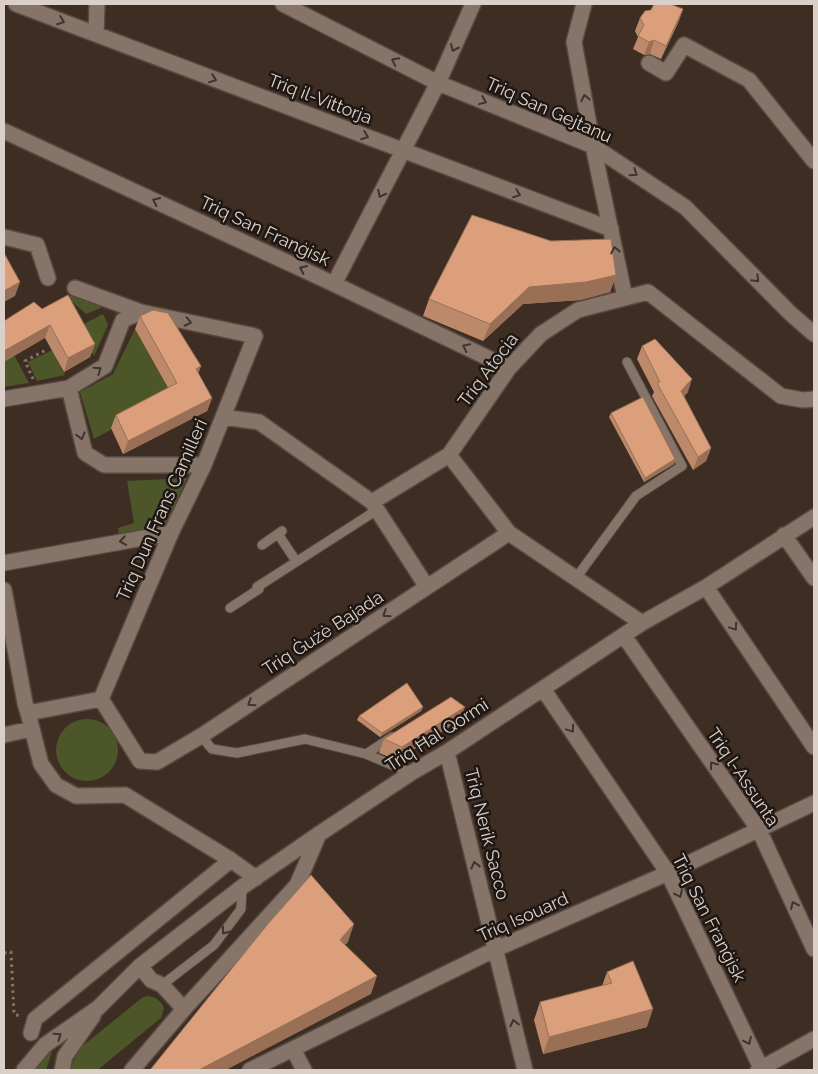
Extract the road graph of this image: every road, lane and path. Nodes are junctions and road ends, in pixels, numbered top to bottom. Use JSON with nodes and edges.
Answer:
{"nodes":[{"id":1,"x":16,"y":4,"type":"edge"},
{"id":2,"x":97,"y":4,"type":"edge"},
{"id":3,"x":284,"y":4,"type":"edge"},
{"id":4,"x":473,"y":4,"type":"edge"},
{"id":5,"x":584,"y":4,"type":"edge"},
{"id":6,"x":96,"y":34,"type":"junction"},
{"id":7,"x":649,"y":63,"type":"dead end"},
{"id":8,"x":438,"y":83,"type":"junction"},
{"id":9,"x":4,"y":131,"type":"edge"},
{"id":10,"x":594,"y":146,"type":"junction"},
{"id":11,"x":404,"y":151,"type":"junction"},
{"id":12,"x":814,"y":161,"type":"edge"},
{"id":13,"x":610,"y":229,"type":"junction"},
{"id":14,"x":4,"y":236,"type":"edge"},
{"id":15,"x":48,"y":278,"type":"dead end"},
{"id":16,"x":334,"y":284,"type":"junction"},
{"id":17,"x":75,"y":288,"type":"dead end"},
{"id":18,"x":625,"y":298,"type":"junction"},
{"id":19,"x":141,"y":312,"type":"junction"},
{"id":20,"x":814,"y":334,"type":"edge"},
{"id":21,"x":46,"y":350,"type":"dead end"},
{"id":22,"x":25,"y":361,"type":"dead end"},
{"id":23,"x":627,"y":362,"type":"dead end"},
{"id":24,"x":510,"y":368,"type":"junction"},
{"id":25,"x":68,"y":388,"type":"junction"},
{"id":26,"x":4,"y":399,"type":"edge"},
{"id":27,"x":814,"y":399,"type":"edge"},
{"id":28,"x":223,"y":417,"type":"junction"},
{"id":29,"x":449,"y":455,"type":"junction"},
{"id":30,"x":204,"y":465,"type":"junction"},
{"id":31,"x":374,"y":506,"type":"junction"},
{"id":32,"x":814,"y":517,"type":"edge"},
{"id":33,"x":171,"y":533,"type":"junction"},
{"id":34,"x":509,"y":533,"type":"junction"},
{"id":35,"x":784,"y":535,"type":"junction"},
{"id":36,"x":262,"y":545,"type":"dead end"},
{"id":37,"x":296,"y":561,"type":"junction"},
{"id":38,"x":4,"y":563,"type":"edge"},
{"id":39,"x":576,"y":578,"type":"junction"},
{"id":40,"x":814,"y":578,"type":"edge"},
{"id":41,"x":427,"y":587,"type":"junction"},
{"id":42,"x":706,"y":587,"type":"junction"},
{"id":43,"x":4,"y":590,"type":"edge"},
{"id":44,"x":230,"y":608,"type":"dead end"},
{"id":45,"x":642,"y":623,"type":"junction"},
{"id":46,"x":624,"y":636,"type":"junction"},
{"id":47,"x":543,"y":689,"type":"junction"},
{"id":48,"x":101,"y":699,"type":"junction"},
{"id":49,"x":28,"y":713,"type":"junction"},
{"id":50,"x":31,"y":729,"type":"junction"},
{"id":51,"x":397,"y":734,"type":"edge"},
{"id":52,"x":4,"y":735,"type":"edge"},
{"id":53,"x":200,"y":736,"type":"junction"},
{"id":54,"x":814,"y":746,"type":"edge"},
{"id":55,"x":447,"y":752,"type":"junction"},
{"id":56,"x":366,"y":754,"type":"junction"},
{"id":57,"x":411,"y":773,"type":"junction"},
{"id":58,"x":814,"y":803,"type":"edge"},
{"id":59,"x":759,"y":830,"type":"junction"},
{"id":60,"x":319,"y":834,"type":"junction"},
{"id":61,"x":231,"y":860,"type":"junction"},
{"id":62,"x":668,"y":873,"type":"junction"},
{"id":63,"x":256,"y":878,"type":"junction"},
{"id":64,"x":242,"y":887,"type":"junction"},
{"id":65,"x":496,"y":949,"type":"junction"},
{"id":66,"x":814,"y":949,"type":"edge"},
{"id":67,"x":4,"y":953,"type":"edge"},
{"id":68,"x":140,"y":966,"type":"junction"},
{"id":69,"x":162,"y":985,"type":"junction"},
{"id":70,"x":98,"y":1008,"type":"junction"},
{"id":71,"x":184,"y":1009,"type":"junction"},
{"id":72,"x":33,"y":1026,"type":"joint"},
{"id":73,"x":814,"y":1040,"type":"edge"},
{"id":74,"x":293,"y":1049,"type":"junction"},
{"id":75,"x":24,"y":1070,"type":"edge"},
{"id":76,"x":62,"y":1070,"type":"edge"},
{"id":77,"x":132,"y":1070,"type":"edge"},
{"id":78,"x":250,"y":1070,"type":"edge"},
{"id":79,"x":304,"y":1070,"type":"edge"},
{"id":80,"x":525,"y":1070,"type":"edge"},
{"id":81,"x":761,"y":1070,"type":"edge"}],
"edges":[{"from":1,"to":6,"type":"street","name":"Triq il-Vittorja","one_way":true},
{"from":2,"to":6,"type":"street"},
{"from":8,"to":3,"type":"street","name":"Triq San Gejtanu","one_way":true},
{"from":4,"to":8,"type":"street","one_way":true},
{"from":10,"to":5,"type":"street","one_way":true},
{"from":6,"to":11,"type":"street","name":"Triq il-Vittorja","one_way":true},
{"from":7,"to":12,"type":"street"},
{"from":8,"to":10,"type":"street","name":"Triq San Gejtanu","one_way":true},
{"from":8,"to":11,"type":"street"},
{"from":16,"to":9,"type":"street","name":"Triq San Franġisk","one_way":true},
{"from":10,"to":13,"type":"street"},
{"from":10,"to":20,"type":"street","name":"Triq San Gejtanu","one_way":true},
{"from":11,"to":13,"type":"street","name":"Triq il-Vittorja","one_way":true},
{"from":11,"to":16,"type":"street","one_way":true},
{"from":18,"to":13,"type":"street","one_way":true},
{"from":14,"to":15,"type":"street"},
{"from":24,"to":16,"type":"street","name":"Triq San Franġisk","one_way":true},
{"from":17,"to":19,"type":"street"},
{"from":18,"to":24,"type":"street","name":"Triq Atocia"},
{"from":18,"to":27,"type":"street","name":"Triq Atocia"},
{"from":25,"to":19,"type":"street","one_way":true},
{"from":19,"to":28,"type":"street","name":"Triq Dun Frans Camilleri","one_way":true},
{"from":21,"to":22,"type":"path"},
{"from":23,"to":39,"type":"lane"},
{"from":24,"to":29,"type":"street","name":"Triq Atocia"},
{"from":25,"to":26,"type":"street"},
{"from":25,"to":30,"type":"street","one_way":true},
{"from":28,"to":30,"type":"street","name":"Triq Dun Frans Camilleri"},
{"from":28,"to":31,"type":"street"},
{"from":29,"to":31,"type":"street"},
{"from":29,"to":34,"type":"street"},
{"from":30,"to":33,"type":"street","name":"Triq Dun Frans Camilleri"},
{"from":31,"to":37,"type":"lane"},
{"from":31,"to":41,"type":"street"},
{"from":32,"to":35,"type":"street","name":"Triq Ħal Qormi"},
{"from":33,"to":38,"type":"street","one_way":true},
{"from":33,"to":48,"type":"street","name":"Triq Dun Frans Camilleri"},
{"from":34,"to":39,"type":"street"},
{"from":34,"to":41,"type":"street","name":"Triq Ġużè Bajada"},
{"from":35,"to":40,"type":"street"},
{"from":35,"to":42,"type":"street","name":"Triq Ħal Qormi"},
{"from":36,"to":37,"type":"lane"},
{"from":37,"to":44,"type":"lane"},
{"from":39,"to":45,"type":"street"},
{"from":41,"to":53,"type":"street","name":"Triq Ġużè Bajada","one_way":true},
{"from":42,"to":45,"type":"street","name":"Triq Ħal Qormi"},
{"from":42,"to":54,"type":"street","one_way":true},
{"from":43,"to":49,"type":"street"},
{"from":45,"to":46,"type":"street","name":"Triq Ħal Qormi"},
{"from":46,"to":47,"type":"street","name":"Triq Ħal Qormi"},
{"from":59,"to":46,"type":"street","name":"Triq l-Assunta","one_way":true},
{"from":47,"to":55,"type":"street","name":"Triq Ħal Qormi"},
{"from":47,"to":62,"type":"street","name":"Triq San Franġisk","one_way":true},
{"from":48,"to":49,"type":"street"},
{"from":48,"to":53,"type":"street","name":"Triq Ġużè Bajada"},
{"from":49,"to":50,"type":"street"},
{"from":50,"to":52,"type":"street"},
{"from":50,"to":61,"type":"street"},
{"from":51,"to":56,"type":"lane"},
{"from":53,"to":56,"type":"lane"},
{"from":55,"to":57,"type":"street","name":"Triq Ħal Qormi"},
{"from":65,"to":55,"type":"street","name":"Triq Nerik Sacco","one_way":true},
{"from":56,"to":57,"type":"lane"},
{"from":57,"to":60,"type":"street","name":"Triq Ħal Qormi"},
{"from":58,"to":59,"type":"street","name":"Triq Isouard"},
{"from":59,"to":62,"type":"street","name":"Triq Isouard"},
{"from":66,"to":59,"type":"street","name":"Triq l-Assunta","one_way":true},
{"from":60,"to":63,"type":"street","name":"Triq Ħal Qormi"},
{"from":60,"to":71,"type":"street"},
{"from":61,"to":63,"type":"street"},
{"from":61,"to":72,"type":"street"},
{"from":62,"to":65,"type":"street","name":"Triq Isouard"},
{"from":62,"to":81,"type":"street","name":"Triq San Franġisk","one_way":true},
{"from":63,"to":64,"type":"street","name":"Triq Ħal Qormi"},
{"from":64,"to":68,"type":"street","name":"Triq Ħal Qormi"},
{"from":64,"to":69,"type":"lane","one_way":true},
{"from":65,"to":74,"type":"street","name":"Triq Isouard"},
{"from":80,"to":65,"type":"street","name":"Triq Nerik Sacco","one_way":true},
{"from":67,"to":72,"type":"path"},
{"from":68,"to":69,"type":"street"},
{"from":68,"to":70,"type":"street","name":"Triq Ħal Qormi"},
{"from":69,"to":71,"type":"street"},
{"from":75,"to":70,"type":"street","name":"Triq Ħal Qormi","one_way":true},
{"from":70,"to":76,"type":"street","name":"Triq Ħal Qormi"},
{"from":71,"to":77,"type":"street"},
{"from":73,"to":81,"type":"street"},
{"from":74,"to":78,"type":"street","name":"Triq Isouard"},
{"from":74,"to":79,"type":"street"}]}
